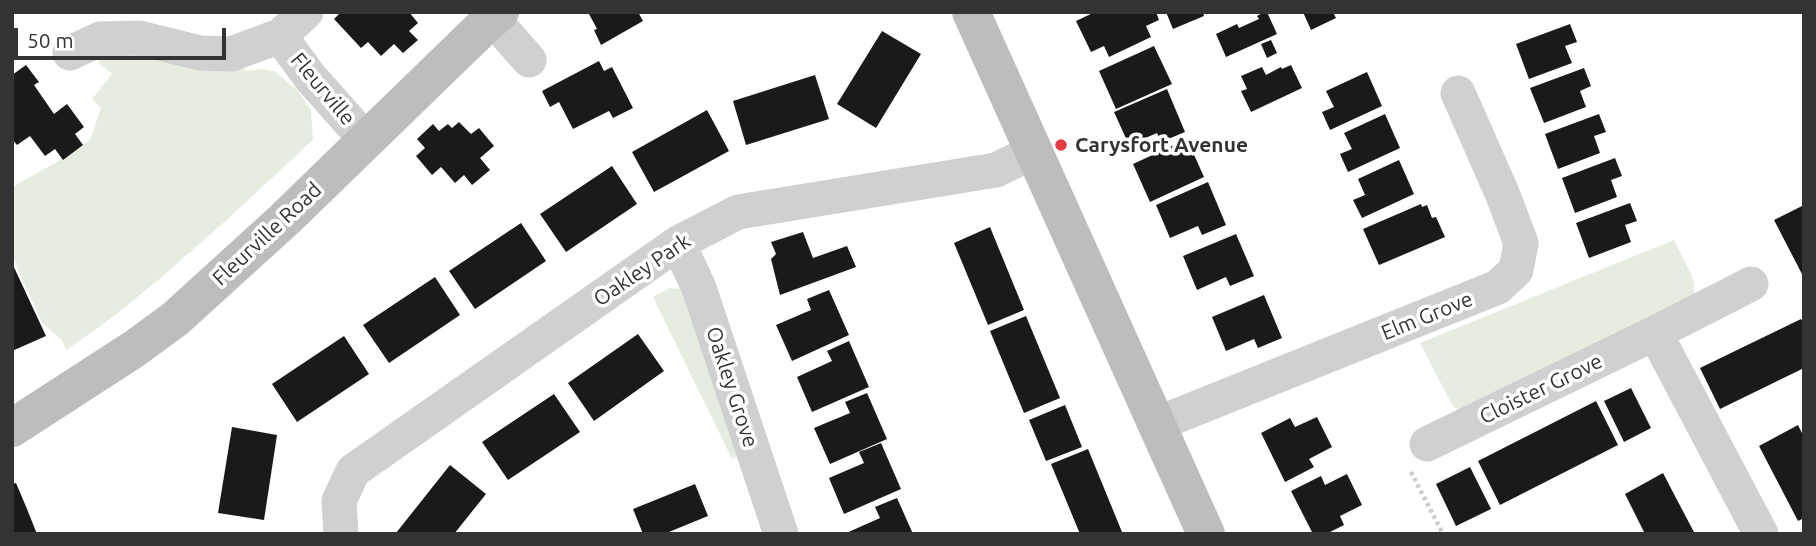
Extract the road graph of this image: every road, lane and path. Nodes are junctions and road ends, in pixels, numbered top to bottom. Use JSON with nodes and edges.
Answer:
{"nodes":[{"id":1,"x":306,"y":12,"type":"edge"},
{"id":2,"x":971,"y":12,"type":"edge"},
{"id":3,"x":497,"y":15,"type":"edge"},
{"id":4,"x":280,"y":36,"type":"junction"},
{"id":5,"x":70,"y":53,"type":"dead end"},
{"id":6,"x":529,"y":60,"type":"dead end"},
{"id":7,"x":1458,"y":93,"type":"dead end"},
{"id":8,"x":366,"y":140,"type":"junction"},
{"id":9,"x":1035,"y":151,"type":"junction"},
{"id":10,"x":678,"y":243,"type":"junction"},
{"id":11,"x":1751,"y":284,"type":"dead end"},
{"id":12,"x":1655,"y":333,"type":"junction"},
{"id":13,"x":1157,"y":424,"type":"junction"},
{"id":14,"x":12,"y":428,"type":"edge"},
{"id":15,"x":1427,"y":444,"type":"joint"},
{"id":16,"x":341,"y":534,"type":"edge"},
{"id":17,"x":781,"y":534,"type":"edge"},
{"id":18,"x":1206,"y":534,"type":"edge"},
{"id":19,"x":1443,"y":534,"type":"edge"},
{"id":20,"x":1761,"y":534,"type":"edge"}],
"edges":[{"from":1,"to":4,"type":"street","name":"Fleurville"},
{"from":2,"to":9,"type":"street"},
{"from":3,"to":6,"type":"street"},
{"from":3,"to":8,"type":"street","name":"Fleurville Road"},
{"from":4,"to":5,"type":"street","name":"Fleurville"},
{"from":4,"to":8,"type":"street","name":"Fleurville"},
{"from":7,"to":13,"type":"street","name":"Elm Grove"},
{"from":8,"to":14,"type":"street","name":"Fleurville Road"},
{"from":9,"to":10,"type":"street","name":"Oakley Park"},
{"from":9,"to":13,"type":"street"},
{"from":10,"to":16,"type":"street","name":"Oakley Park"},
{"from":10,"to":17,"type":"street","name":"Oakley Grove"},
{"from":11,"to":12,"type":"street","name":"Cloister Grove"},
{"from":12,"to":15,"type":"street","name":"Cloister Grove"},
{"from":12,"to":20,"type":"street"},
{"from":13,"to":18,"type":"street"},
{"from":15,"to":19,"type":"path"}]}
